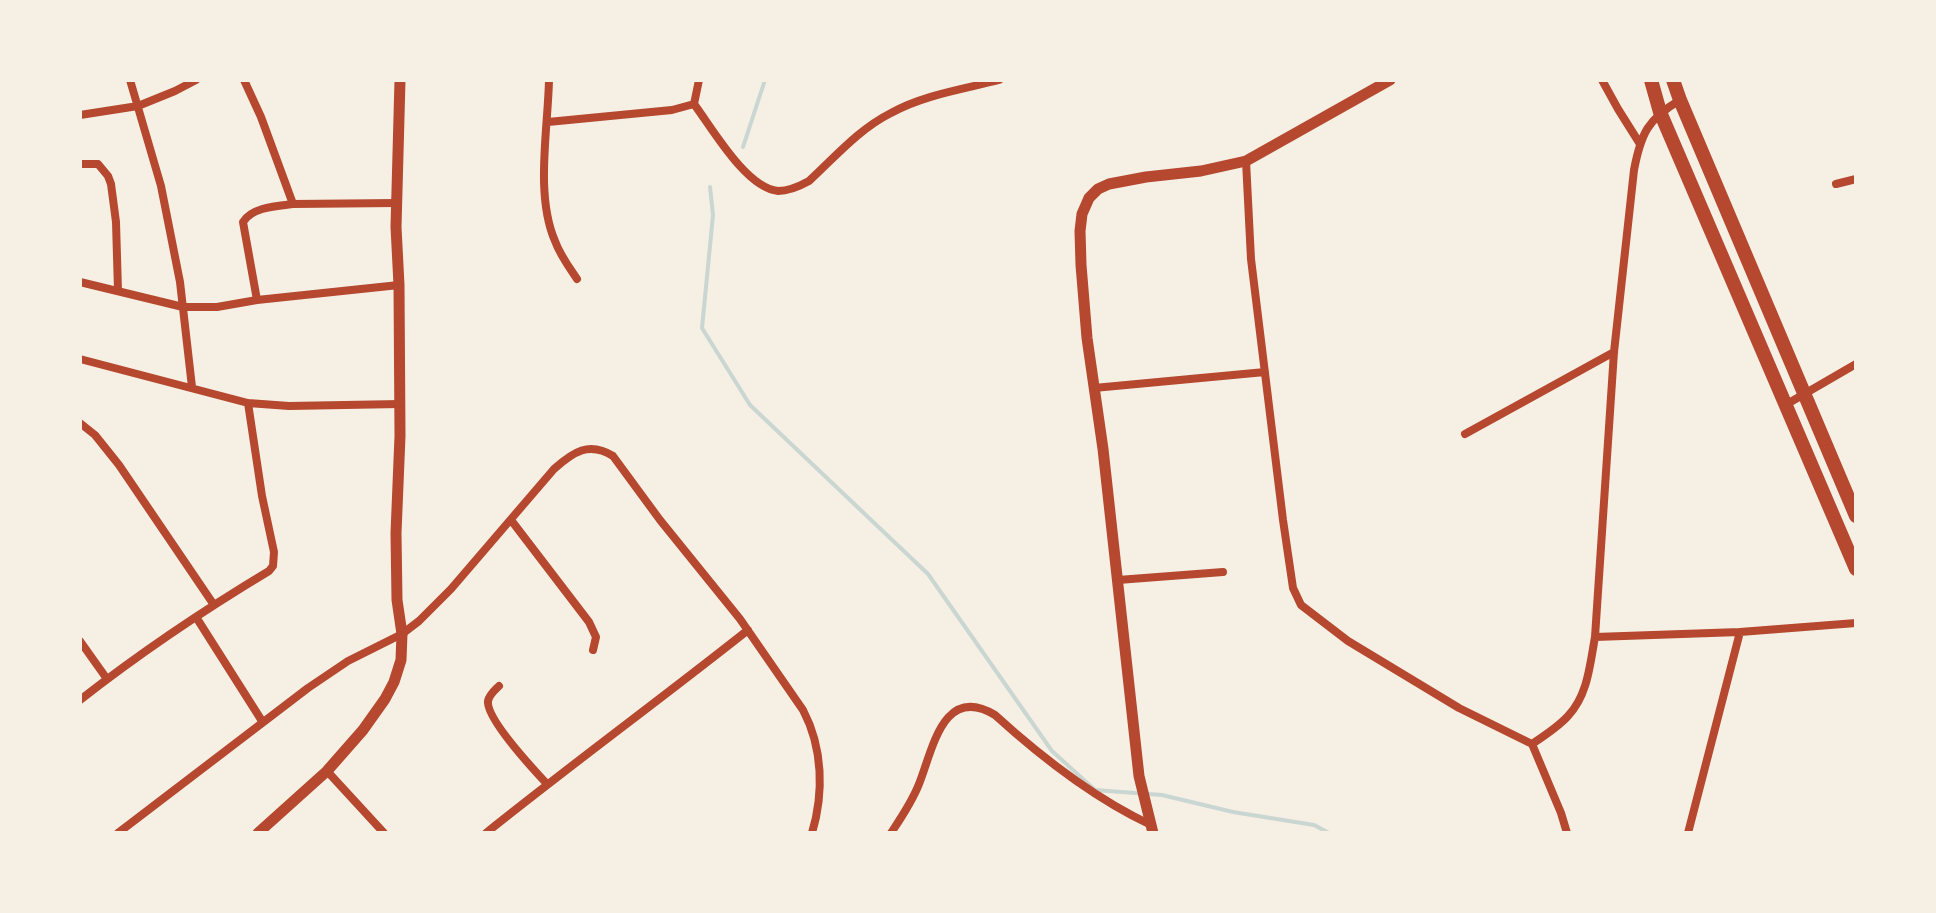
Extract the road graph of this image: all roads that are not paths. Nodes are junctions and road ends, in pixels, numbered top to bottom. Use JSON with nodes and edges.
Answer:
{"nodes":[{"id":1,"x":130,"y":80,"type":"edge"},
{"id":2,"x":196,"y":80,"type":"edge"},
{"id":3,"x":244,"y":80,"type":"edge"},
{"id":4,"x":400,"y":80,"type":"edge"},
{"id":5,"x":549,"y":80,"type":"edge"},
{"id":6,"x":699,"y":80,"type":"edge"},
{"id":7,"x":999,"y":80,"type":"edge"},
{"id":8,"x":1390,"y":80,"type":"edge"},
{"id":9,"x":1602,"y":80,"type":"edge"},
{"id":10,"x":1651,"y":80,"type":"edge"},
{"id":11,"x":1673,"y":80,"type":"edge"},
{"id":12,"x":1680,"y":100,"type":"junction"},
{"id":13,"x":694,"y":104,"type":"junction"},
{"id":14,"x":138,"y":106,"type":"junction"},
{"id":15,"x":1660,"y":112,"type":"junction"},
{"id":16,"x":80,"y":115,"type":"edge"},
{"id":17,"x":548,"y":122,"type":"junction"},
{"id":18,"x":1640,"y":144,"type":"junction"},
{"id":19,"x":1246,"y":161,"type":"junction"},
{"id":20,"x":80,"y":164,"type":"edge"},
{"id":21,"x":1856,"y":179,"type":"edge"},
{"id":22,"x":1836,"y":184,"type":"dead end"},
{"id":23,"x":396,"y":203,"type":"junction"},
{"id":24,"x":293,"y":204,"type":"junction"},
{"id":25,"x":577,"y":279,"type":"dead end"},
{"id":26,"x":80,"y":282,"type":"edge"},
{"id":27,"x":399,"y":285,"type":"junction"},
{"id":28,"x":118,"y":291,"type":"junction"},
{"id":29,"x":257,"y":300,"type":"junction"},
{"id":30,"x":183,"y":307,"type":"junction"},
{"id":31,"x":1614,"y":352,"type":"junction"},
{"id":32,"x":80,"y":359,"type":"edge"},
{"id":33,"x":1856,"y":364,"type":"edge"},
{"id":34,"x":1265,"y":372,"type":"junction"},
{"id":35,"x":192,"y":387,"type":"junction"},
{"id":36,"x":1094,"y":388,"type":"junction"},
{"id":37,"x":1805,"y":394,"type":"junction"},
{"id":38,"x":248,"y":403,"type":"junction"},
{"id":39,"x":400,"y":404,"type":"junction"},
{"id":40,"x":1787,"y":404,"type":"junction"},
{"id":41,"x":80,"y":423,"type":"edge"},
{"id":42,"x":1465,"y":434,"type":"dead end"},
{"id":43,"x":1856,"y":516,"type":"edge"},
{"id":44,"x":511,"y":520,"type":"junction"},
{"id":45,"x":1856,"y":569,"type":"edge"},
{"id":46,"x":1223,"y":572,"type":"dead end"},
{"id":47,"x":1118,"y":580,"type":"junction"},
{"id":48,"x":214,"y":605,"type":"junction"},
{"id":49,"x":196,"y":617,"type":"junction"},
{"id":50,"x":1856,"y":623,"type":"edge"},
{"id":51,"x":748,"y":630,"type":"junction"},
{"id":52,"x":1740,"y":632,"type":"junction"},
{"id":53,"x":402,"y":634,"type":"junction"},
{"id":54,"x":1595,"y":637,"type":"junction"},
{"id":55,"x":80,"y":641,"type":"edge"},
{"id":56,"x":593,"y":650,"type":"dead end"},
{"id":57,"x":107,"y":679,"type":"junction"},
{"id":58,"x":499,"y":686,"type":"dead end"},
{"id":59,"x":80,"y":700,"type":"edge"},
{"id":60,"x":262,"y":721,"type":"junction"},
{"id":61,"x":1532,"y":744,"type":"junction"},
{"id":62,"x":327,"y":771,"type":"junction"},
{"id":63,"x":547,"y":784,"type":"junction"},
{"id":64,"x":1152,"y":829,"type":"edge"},
{"id":65,"x":118,"y":833,"type":"edge"},
{"id":66,"x":258,"y":833,"type":"edge"},
{"id":67,"x":384,"y":833,"type":"edge"},
{"id":68,"x":486,"y":833,"type":"edge"},
{"id":69,"x":812,"y":833,"type":"edge"},
{"id":70,"x":891,"y":833,"type":"edge"},
{"id":71,"x":1567,"y":833,"type":"edge"},
{"id":72,"x":1688,"y":833,"type":"edge"}],
"edges":[{"from":1,"to":14,"type":"street"},
{"from":2,"to":14,"type":"street"},
{"from":3,"to":24,"type":"street"},
{"from":4,"to":23,"type":"street"},
{"from":5,"to":17,"type":"street"},
{"from":6,"to":13,"type":"street"},
{"from":7,"to":13,"type":"street"},
{"from":8,"to":19,"type":"street"},
{"from":9,"to":18,"type":"street"},
{"from":10,"to":15,"type":"main road"},
{"from":11,"to":12,"type":"main road"},
{"from":12,"to":15,"type":"street"},
{"from":12,"to":37,"type":"main road"},
{"from":13,"to":17,"type":"street"},
{"from":14,"to":16,"type":"street"},
{"from":14,"to":30,"type":"street"},
{"from":15,"to":18,"type":"street"},
{"from":15,"to":40,"type":"main road"},
{"from":17,"to":25,"type":"street"},
{"from":18,"to":31,"type":"street"},
{"from":19,"to":34,"type":"street"},
{"from":19,"to":36,"type":"street"},
{"from":20,"to":28,"type":"street"},
{"from":21,"to":22,"type":"street"},
{"from":23,"to":24,"type":"street"},
{"from":23,"to":27,"type":"street"},
{"from":24,"to":29,"type":"street"},
{"from":26,"to":28,"type":"street"},
{"from":27,"to":29,"type":"street"},
{"from":27,"to":39,"type":"street"},
{"from":28,"to":30,"type":"street"},
{"from":29,"to":30,"type":"street"},
{"from":30,"to":35,"type":"street"},
{"from":31,"to":42,"type":"street"},
{"from":31,"to":54,"type":"street"},
{"from":32,"to":35,"type":"street"},
{"from":33,"to":37,"type":"street"},
{"from":34,"to":36,"type":"street"},
{"from":34,"to":61,"type":"street"},
{"from":35,"to":38,"type":"street"},
{"from":36,"to":47,"type":"street"},
{"from":37,"to":40,"type":"street"},
{"from":37,"to":43,"type":"main road"},
{"from":38,"to":39,"type":"street"},
{"from":38,"to":48,"type":"street"},
{"from":39,"to":53,"type":"street"},
{"from":40,"to":45,"type":"main road"},
{"from":41,"to":48,"type":"street"},
{"from":44,"to":51,"type":"street"},
{"from":44,"to":53,"type":"street"},
{"from":44,"to":56,"type":"street"},
{"from":46,"to":47,"type":"street"},
{"from":47,"to":64,"type":"street"},
{"from":48,"to":49,"type":"street"},
{"from":49,"to":57,"type":"street"},
{"from":49,"to":60,"type":"street"},
{"from":50,"to":52,"type":"street"},
{"from":51,"to":63,"type":"street"},
{"from":51,"to":69,"type":"street"},
{"from":52,"to":54,"type":"street"},
{"from":52,"to":72,"type":"street"},
{"from":53,"to":60,"type":"street"},
{"from":53,"to":62,"type":"street"},
{"from":54,"to":61,"type":"street"},
{"from":55,"to":57,"type":"street"},
{"from":57,"to":59,"type":"street"},
{"from":58,"to":63,"type":"street"},
{"from":60,"to":65,"type":"street"},
{"from":61,"to":71,"type":"street"},
{"from":62,"to":66,"type":"street"},
{"from":62,"to":67,"type":"street"},
{"from":63,"to":68,"type":"street"},
{"from":64,"to":70,"type":"street"}]}
